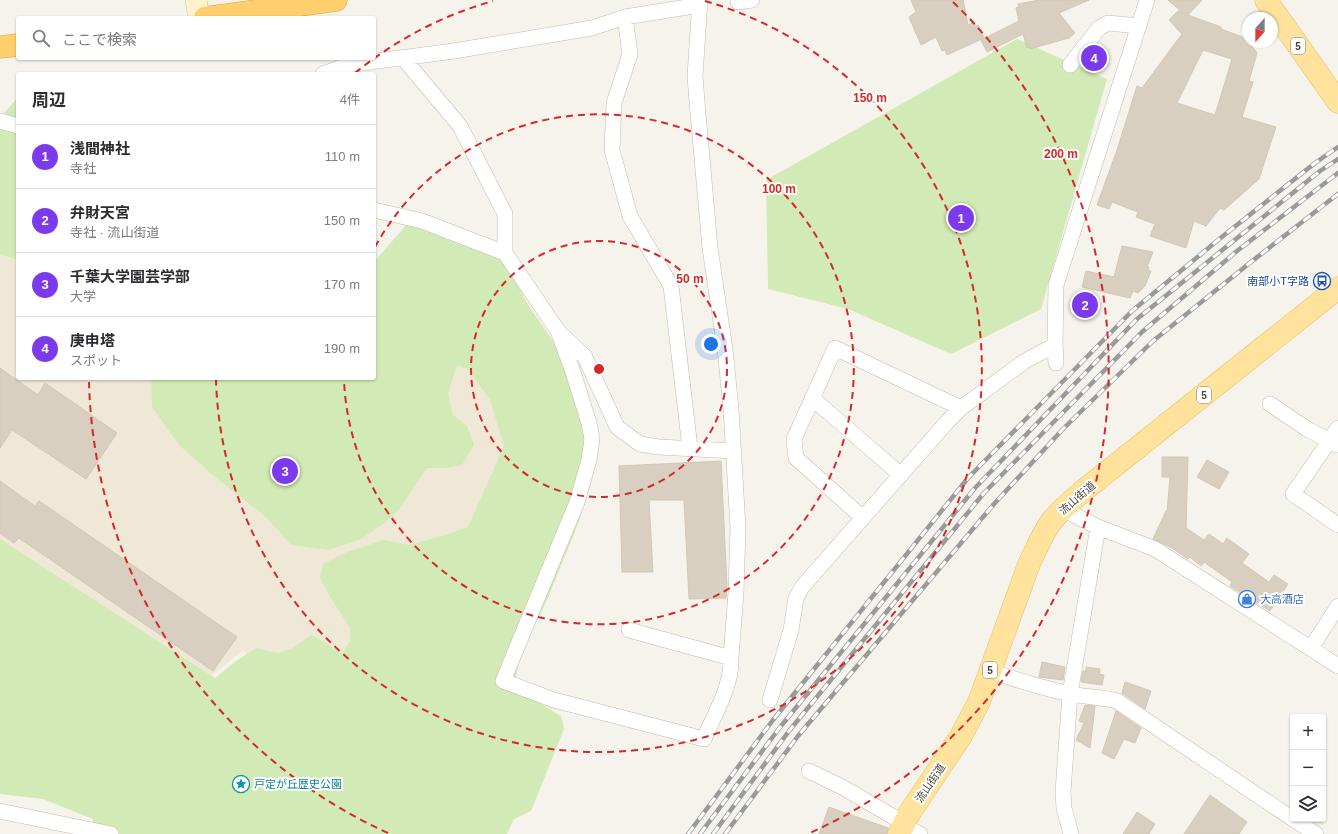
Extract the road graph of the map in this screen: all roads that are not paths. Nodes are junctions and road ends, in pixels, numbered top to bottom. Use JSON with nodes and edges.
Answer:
{"nodes":[{"id":1,"x":196,"y":0,"type":"edge"},
{"id":2,"x":336,"y":0,"type":"edge"},
{"id":3,"x":738,"y":0,"type":"edge"},
{"id":4,"x":752,"y":0,"type":"edge"},
{"id":5,"x":1147,"y":0,"type":"edge"},
{"id":6,"x":1266,"y":0,"type":"edge"},
{"id":7,"x":291,"y":3,"type":"edge"},
{"id":8,"x":700,"y":3,"type":"edge"},
{"id":9,"x":199,"y":16,"type":"edge"},
{"id":10,"x":216,"y":16,"type":"edge"},
{"id":11,"x":625,"y":17,"type":"junction"},
{"id":12,"x":1139,"y":26,"type":"junction"},
{"id":13,"x":16,"y":45,"type":"edge"},
{"id":14,"x":0,"y":47,"type":"edge"},
{"id":15,"x":403,"y":58,"type":"junction"},
{"id":16,"x":1070,"y":65,"type":"dead end"},
{"id":17,"x":330,"y":72,"type":"edge"},
{"id":18,"x":1334,"y":97,"type":"edge"},
{"id":19,"x":0,"y":121,"type":"edge"},
{"id":20,"x":16,"y":125,"type":"edge"},
{"id":21,"x":376,"y":210,"type":"edge"},
{"id":22,"x":505,"y":253,"type":"junction"},
{"id":23,"x":1338,"y":288,"type":"edge"},
{"id":24,"x":558,"y":331,"type":"junction"},
{"id":25,"x":1055,"y":343,"type":"junction"},
{"id":26,"x":1056,"y":363,"type":"dead end"},
{"id":27,"x":812,"y":398,"type":"junction"},
{"id":28,"x":1270,"y":404,"type":"dead end"},
{"id":29,"x":961,"y":408,"type":"junction"},
{"id":30,"x":1335,"y":438,"type":"edge"},
{"id":31,"x":690,"y":448,"type":"junction"},
{"id":32,"x":733,"y":451,"type":"junction"},
{"id":33,"x":901,"y":475,"type":"junction"},
{"id":34,"x":1062,"y":509,"type":"junction"},
{"id":35,"x":863,"y":518,"type":"junction"},
{"id":36,"x":1338,"y":525,"type":"edge"},
{"id":37,"x":1098,"y":527,"type":"junction"},
{"id":38,"x":1338,"y":606,"type":"edge"},
{"id":39,"x":629,"y":630,"type":"dead end"},
{"id":40,"x":1311,"y":648,"type":"junction"},
{"id":41,"x":731,"y":658,"type":"junction"},
{"id":42,"x":1338,"y":666,"type":"edge"},
{"id":43,"x":990,"y":671,"type":"junction"},
{"id":44,"x":1070,"y":694,"type":"junction"},
{"id":45,"x":770,"y":700,"type":"dead end"},
{"id":46,"x":809,"y":771,"type":"dead end"},
{"id":47,"x":0,"y":811,"type":"edge"},
{"id":48,"x":1290,"y":817,"type":"edge"},
{"id":49,"x":1298,"y":822,"type":"edge"},
{"id":50,"x":906,"y":829,"type":"edge"},
{"id":51,"x":112,"y":834,"type":"edge"},
{"id":52,"x":1071,"y":834,"type":"edge"},
{"id":53,"x":1316,"y":834,"type":"edge"}],
"edges":[{"from":1,"to":9,"type":"street"},
{"from":2,"to":7,"type":"highway"},
{"from":3,"to":4,"type":"street"},
{"from":5,"to":12,"type":"street"},
{"from":6,"to":18,"type":"main road","number":"5"},
{"from":7,"to":10,"type":"highway"},
{"from":8,"to":11,"type":"street"},
{"from":8,"to":32,"type":"street"},
{"from":11,"to":15,"type":"street"},
{"from":11,"to":31,"type":"street"},
{"from":12,"to":16,"type":"street"},
{"from":12,"to":25,"type":"street"},
{"from":13,"to":14,"type":"highway"},
{"from":15,"to":17,"type":"street"},
{"from":15,"to":22,"type":"street"},
{"from":19,"to":20,"type":"street"},
{"from":21,"to":22,"type":"street"},
{"from":22,"to":24,"type":"street"},
{"from":23,"to":34,"type":"main road","name":"流山街道","number":"5"},
{"from":24,"to":31,"type":"street"},
{"from":24,"to":41,"type":"street"},
{"from":25,"to":26,"type":"street"},
{"from":25,"to":29,"type":"street"},
{"from":27,"to":29,"type":"street"},
{"from":27,"to":33,"type":"street"},
{"from":27,"to":35,"type":"street"},
{"from":28,"to":30,"type":"street"},
{"from":29,"to":33,"type":"street"},
{"from":30,"to":36,"type":"street"},
{"from":31,"to":32,"type":"street"},
{"from":32,"to":41,"type":"street"},
{"from":33,"to":35,"type":"street"},
{"from":34,"to":37,"type":"street"},
{"from":34,"to":43,"type":"main road","name":"流山街道","number":"5"},
{"from":35,"to":45,"type":"street"},
{"from":37,"to":40,"type":"street"},
{"from":37,"to":44,"type":"street"},
{"from":38,"to":40,"type":"street"},
{"from":39,"to":41,"type":"street"},
{"from":40,"to":42,"type":"street"},
{"from":43,"to":44,"type":"street"},
{"from":43,"to":50,"type":"main road","name":"流山街道","number":"5"},
{"from":44,"to":48,"type":"street"},
{"from":44,"to":52,"type":"street"},
{"from":46,"to":50,"type":"street"},
{"from":47,"to":51,"type":"street"},
{"from":49,"to":53,"type":"street"}]}
